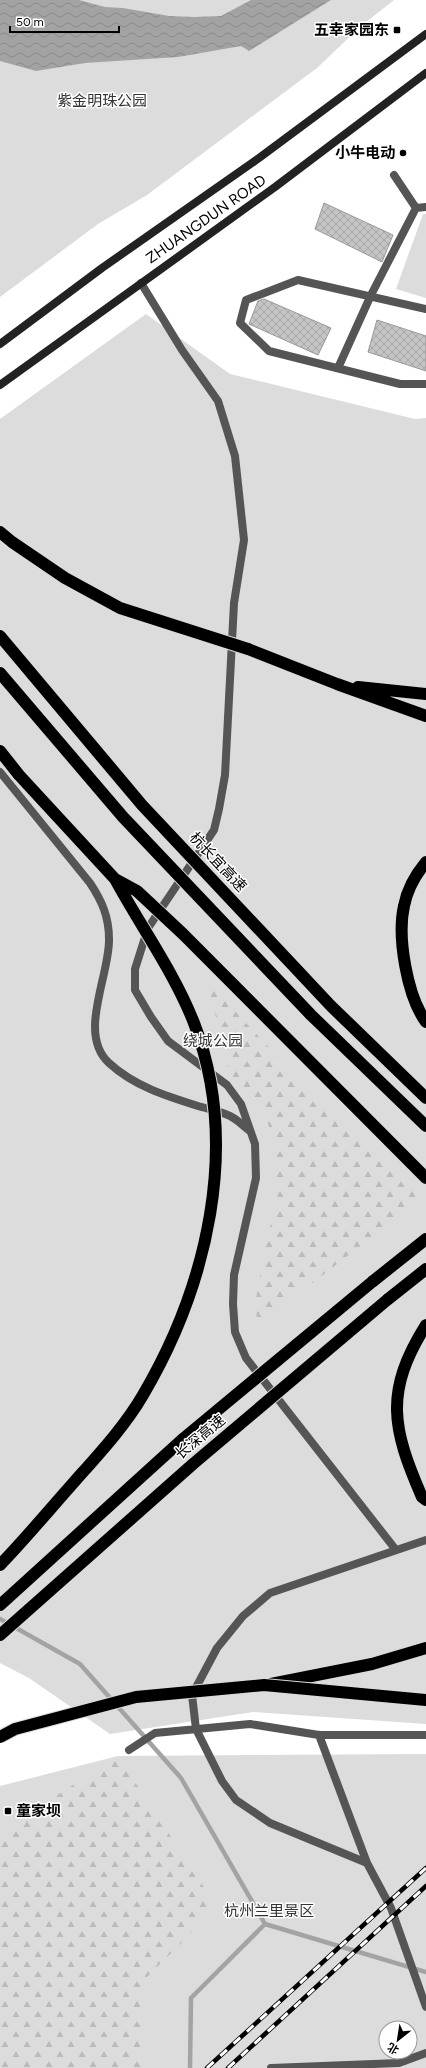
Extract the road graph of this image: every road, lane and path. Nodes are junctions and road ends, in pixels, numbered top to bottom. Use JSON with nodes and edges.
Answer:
{"nodes":[{"id":1,"x":426,"y":34,"type":"edge"},
{"id":2,"x":426,"y":73,"type":"edge"},
{"id":3,"x":394,"y":175,"type":"dead end"},
{"id":4,"x":426,"y":207,"type":"edge"},
{"id":5,"x":416,"y":208,"type":"junction"},
{"id":6,"x":141,"y":282,"type":"junction"},
{"id":7,"x":371,"y":295,"type":"junction"},
{"id":8,"x":426,"y":309,"type":"edge"},
{"id":9,"x":0,"y":344,"type":"edge"},
{"id":10,"x":338,"y":368,"type":"junction"},
{"id":11,"x":426,"y":384,"type":"edge"},
{"id":12,"x":0,"y":386,"type":"edge"},
{"id":13,"x":0,"y":532,"type":"edge"},
{"id":14,"x":0,"y":636,"type":"edge"},
{"id":15,"x":0,"y":673,"type":"edge"},
{"id":16,"x":338,"y":684,"type":"junction"},
{"id":17,"x":426,"y":694,"type":"edge"},
{"id":18,"x":426,"y":716,"type":"edge"},
{"id":19,"x":0,"y":751,"type":"edge"},
{"id":20,"x":0,"y":772,"type":"edge"},
{"id":21,"x":426,"y":862,"type":"edge"},
{"id":22,"x":115,"y":879,"type":"junction"},
{"id":23,"x":426,"y":1022,"type":"edge"},
{"id":24,"x":426,"y":1098,"type":"edge"},
{"id":25,"x":426,"y":1126,"type":"edge"},
{"id":26,"x":250,"y":1131,"type":"junction"},
{"id":27,"x":426,"y":1178,"type":"edge"},
{"id":28,"x":426,"y":1229,"type":"edge"},
{"id":29,"x":426,"y":1239,"type":"edge"},
{"id":30,"x":389,"y":1268,"type":"junction"},
{"id":31,"x":426,"y":1269,"type":"edge"},
{"id":32,"x":426,"y":1325,"type":"edge"},
{"id":33,"x":424,"y":1498,"type":"edge"},
{"id":34,"x":426,"y":1540,"type":"edge"},
{"id":35,"x":396,"y":1550,"type":"junction"},
{"id":36,"x":0,"y":1565,"type":"edge"},
{"id":37,"x":0,"y":1605,"type":"edge"},
{"id":38,"x":0,"y":1636,"type":"edge"},
{"id":39,"x":426,"y":1648,"type":"edge"},
{"id":40,"x":264,"y":1685,"type":"junction"},
{"id":41,"x":426,"y":1700,"type":"edge"},
{"id":42,"x":196,"y":1729,"type":"junction"},
{"id":43,"x":0,"y":1736,"type":"edge"},
{"id":44,"x":319,"y":1736,"type":"junction"},
{"id":45,"x":426,"y":1736,"type":"edge"},
{"id":46,"x":129,"y":1750,"type":"dead end"},
{"id":47,"x":367,"y":1863,"type":"junction"},
{"id":48,"x":426,"y":2006,"type":"edge"},
{"id":49,"x":426,"y":2054,"type":"edge"},
{"id":50,"x":271,"y":2068,"type":"edge"}],
"edges":[{"from":1,"to":9,"type":"main road","name":"ZHUANGDUN ROAD"},
{"from":2,"to":6,"type":"main road","name":"ZHUANGDUN ROAD"},
{"from":3,"to":5,"type":"street"},
{"from":4,"to":5,"type":"street"},
{"from":5,"to":7,"type":"street"},
{"from":6,"to":12,"type":"main road","name":"ZHUANGDUN ROAD"},
{"from":6,"to":26,"type":"street"},
{"from":7,"to":8,"type":"street"},
{"from":7,"to":10,"type":"street"},
{"from":7,"to":10,"type":"street"},
{"from":10,"to":11,"type":"street"},
{"from":13,"to":16,"type":"highway","bridge":true},
{"from":14,"to":24,"type":"highway","name":"杭长宜高速","bridge":true},
{"from":15,"to":25,"type":"highway","bridge":true},
{"from":16,"to":17,"type":"highway"},
{"from":16,"to":18,"type":"highway"},
{"from":19,"to":22,"type":"highway","bridge":true},
{"from":20,"to":26,"type":"street"},
{"from":21,"to":23,"type":"highway"},
{"from":22,"to":27,"type":"highway","bridge":true},
{"from":22,"to":36,"type":"highway","bridge":true},
{"from":26,"to":35,"type":"street"},
{"from":28,"to":30,"type":"highway"},
{"from":29,"to":30,"type":"highway","name":"长深高速"},
{"from":30,"to":37,"type":"highway","name":"长深高速","bridge":true},
{"from":31,"to":38,"type":"highway","name":"长深高速","bridge":true},
{"from":32,"to":33,"type":"highway"},
{"from":34,"to":35,"type":"street"},
{"from":35,"to":42,"type":"street"},
{"from":39,"to":40,"type":"highway","bridge":true},
{"from":40,"to":41,"type":"highway","bridge":true},
{"from":40,"to":43,"type":"highway","bridge":true},
{"from":42,"to":44,"type":"street"},
{"from":42,"to":46,"type":"street"},
{"from":42,"to":47,"type":"street"},
{"from":44,"to":45,"type":"street"},
{"from":44,"to":47,"type":"street"},
{"from":47,"to":48,"type":"street"},
{"from":49,"to":50,"type":"street"}]}
